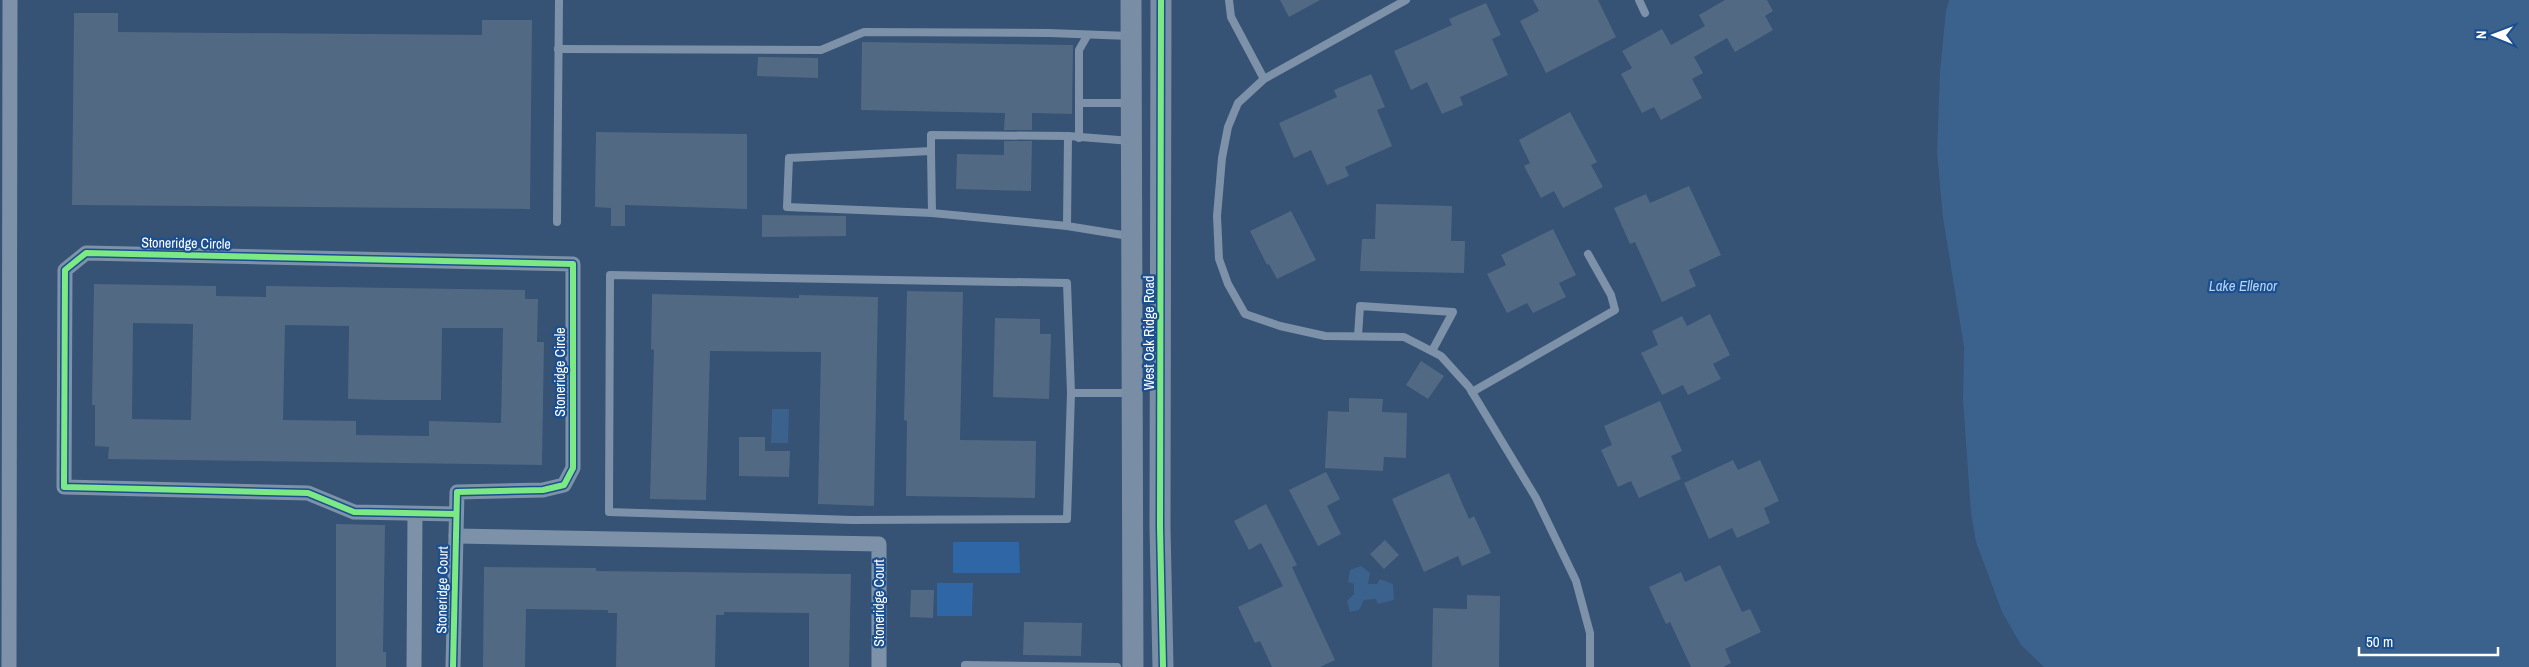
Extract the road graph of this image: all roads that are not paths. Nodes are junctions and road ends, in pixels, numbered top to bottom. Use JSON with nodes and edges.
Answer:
{"nodes":[{"id":1,"x":10,"y":0,"type":"edge"},
{"id":2,"x":559,"y":0,"type":"edge"},
{"id":3,"x":1131,"y":0,"type":"edge"},
{"id":4,"x":1144,"y":0,"type":"edge"},
{"id":5,"x":1161,"y":0,"type":"edge"},
{"id":6,"x":1228,"y":0,"type":"edge"},
{"id":7,"x":1406,"y":0,"type":"edge"},
{"id":8,"x":1639,"y":0,"type":"edge"},
{"id":9,"x":1645,"y":12,"type":"dead end"},
{"id":10,"x":1087,"y":36,"type":"junction"},
{"id":11,"x":1131,"y":36,"type":"junction"},
{"id":12,"x":558,"y":49,"type":"junction"},
{"id":13,"x":1264,"y":78,"type":"junction"},
{"id":14,"x":1161,"y":88,"type":"junction"},
{"id":15,"x":1078,"y":103,"type":"junction"},
{"id":16,"x":1131,"y":103,"type":"junction"},
{"id":17,"x":1068,"y":136,"type":"junction"},
{"id":18,"x":1080,"y":138,"type":"junction"},
{"id":19,"x":1131,"y":141,"type":"junction"},
{"id":20,"x":932,"y":151,"type":"junction"},
{"id":21,"x":932,"y":213,"type":"junction"},
{"id":22,"x":557,"y":222,"type":"dead end"},
{"id":23,"x":1067,"y":226,"type":"junction"},
{"id":24,"x":1131,"y":237,"type":"junction"},
{"id":25,"x":4,"y":242,"type":"edge"},
{"id":26,"x":1588,"y":254,"type":"dead end"},
{"id":27,"x":1358,"y":336,"type":"junction"},
{"id":28,"x":1432,"y":351,"type":"junction"},
{"id":29,"x":1472,"y":392,"type":"junction"},
{"id":30,"x":1071,"y":393,"type":"junction"},
{"id":31,"x":1131,"y":393,"type":"junction"},
{"id":32,"x":415,"y":514,"type":"junction"},
{"id":33,"x":456,"y":514,"type":"junction"},
{"id":34,"x":1160,"y":527,"type":"junction"},
{"id":35,"x":456,"y":536,"type":"junction"},
{"id":36,"x":9,"y":667,"type":"edge"},
{"id":37,"x":414,"y":667,"type":"edge"},
{"id":38,"x":453,"y":667,"type":"edge"},
{"id":39,"x":879,"y":667,"type":"edge"},
{"id":40,"x":965,"y":667,"type":"edge"},
{"id":41,"x":1117,"y":667,"type":"edge"},
{"id":42,"x":1133,"y":667,"type":"edge"},
{"id":43,"x":1163,"y":667,"type":"edge"},
{"id":44,"x":1590,"y":667,"type":"edge"}],
"edges":[{"from":1,"to":25,"type":"street"},
{"from":2,"to":12,"type":"lane"},
{"from":3,"to":11,"type":"street","name":"West Oak Ridge Road"},
{"from":4,"to":14,"type":"street"},
{"from":5,"to":14,"type":"street","name":"West Oak Ridge Road"},
{"from":6,"to":13,"type":"lane"},
{"from":7,"to":13,"type":"lane"},
{"from":8,"to":9,"type":"lane"},
{"from":10,"to":11,"type":"lane"},
{"from":10,"to":12,"type":"lane"},
{"from":10,"to":15,"type":"lane"},
{"from":11,"to":16,"type":"street","name":"West Oak Ridge Road"},
{"from":12,"to":22,"type":"lane"},
{"from":13,"to":27,"type":"lane"},
{"from":14,"to":34,"type":"street","name":"West Oak Ridge Road"},
{"from":15,"to":16,"type":"lane"},
{"from":15,"to":18,"type":"lane"},
{"from":16,"to":19,"type":"street","name":"West Oak Ridge Road"},
{"from":17,"to":18,"type":"lane"},
{"from":17,"to":20,"type":"lane"},
{"from":17,"to":23,"type":"lane"},
{"from":18,"to":19,"type":"lane"},
{"from":19,"to":24,"type":"street","name":"West Oak Ridge Road"},
{"from":20,"to":21,"type":"lane"},
{"from":20,"to":21,"type":"lane"},
{"from":21,"to":23,"type":"lane"},
{"from":23,"to":24,"type":"lane"},
{"from":24,"to":31,"type":"street","name":"West Oak Ridge Road"},
{"from":25,"to":36,"type":"street"},
{"from":26,"to":29,"type":"lane"},
{"from":27,"to":28,"type":"lane"},
{"from":27,"to":28,"type":"lane"},
{"from":28,"to":29,"type":"lane"},
{"from":29,"to":44,"type":"lane"},
{"from":30,"to":30,"type":"lane"},
{"from":30,"to":31,"type":"lane"},
{"from":31,"to":34,"type":"street"},
{"from":31,"to":42,"type":"street","name":"West Oak Ridge Road"},
{"from":32,"to":33,"type":"street","name":"Stoneridge Circle"},
{"from":32,"to":33,"type":"street","name":"Stoneridge Circle"},
{"from":32,"to":37,"type":"street","name":"Stoneridge Court"},
{"from":33,"to":35,"type":"street","name":"Stoneridge Court"},
{"from":34,"to":43,"type":"street","name":"West Oak Ridge Road"},
{"from":35,"to":38,"type":"street","name":"Stoneridge Court"},
{"from":35,"to":39,"type":"street","name":"Stoneridge Court"},
{"from":40,"to":41,"type":"lane"}]}
